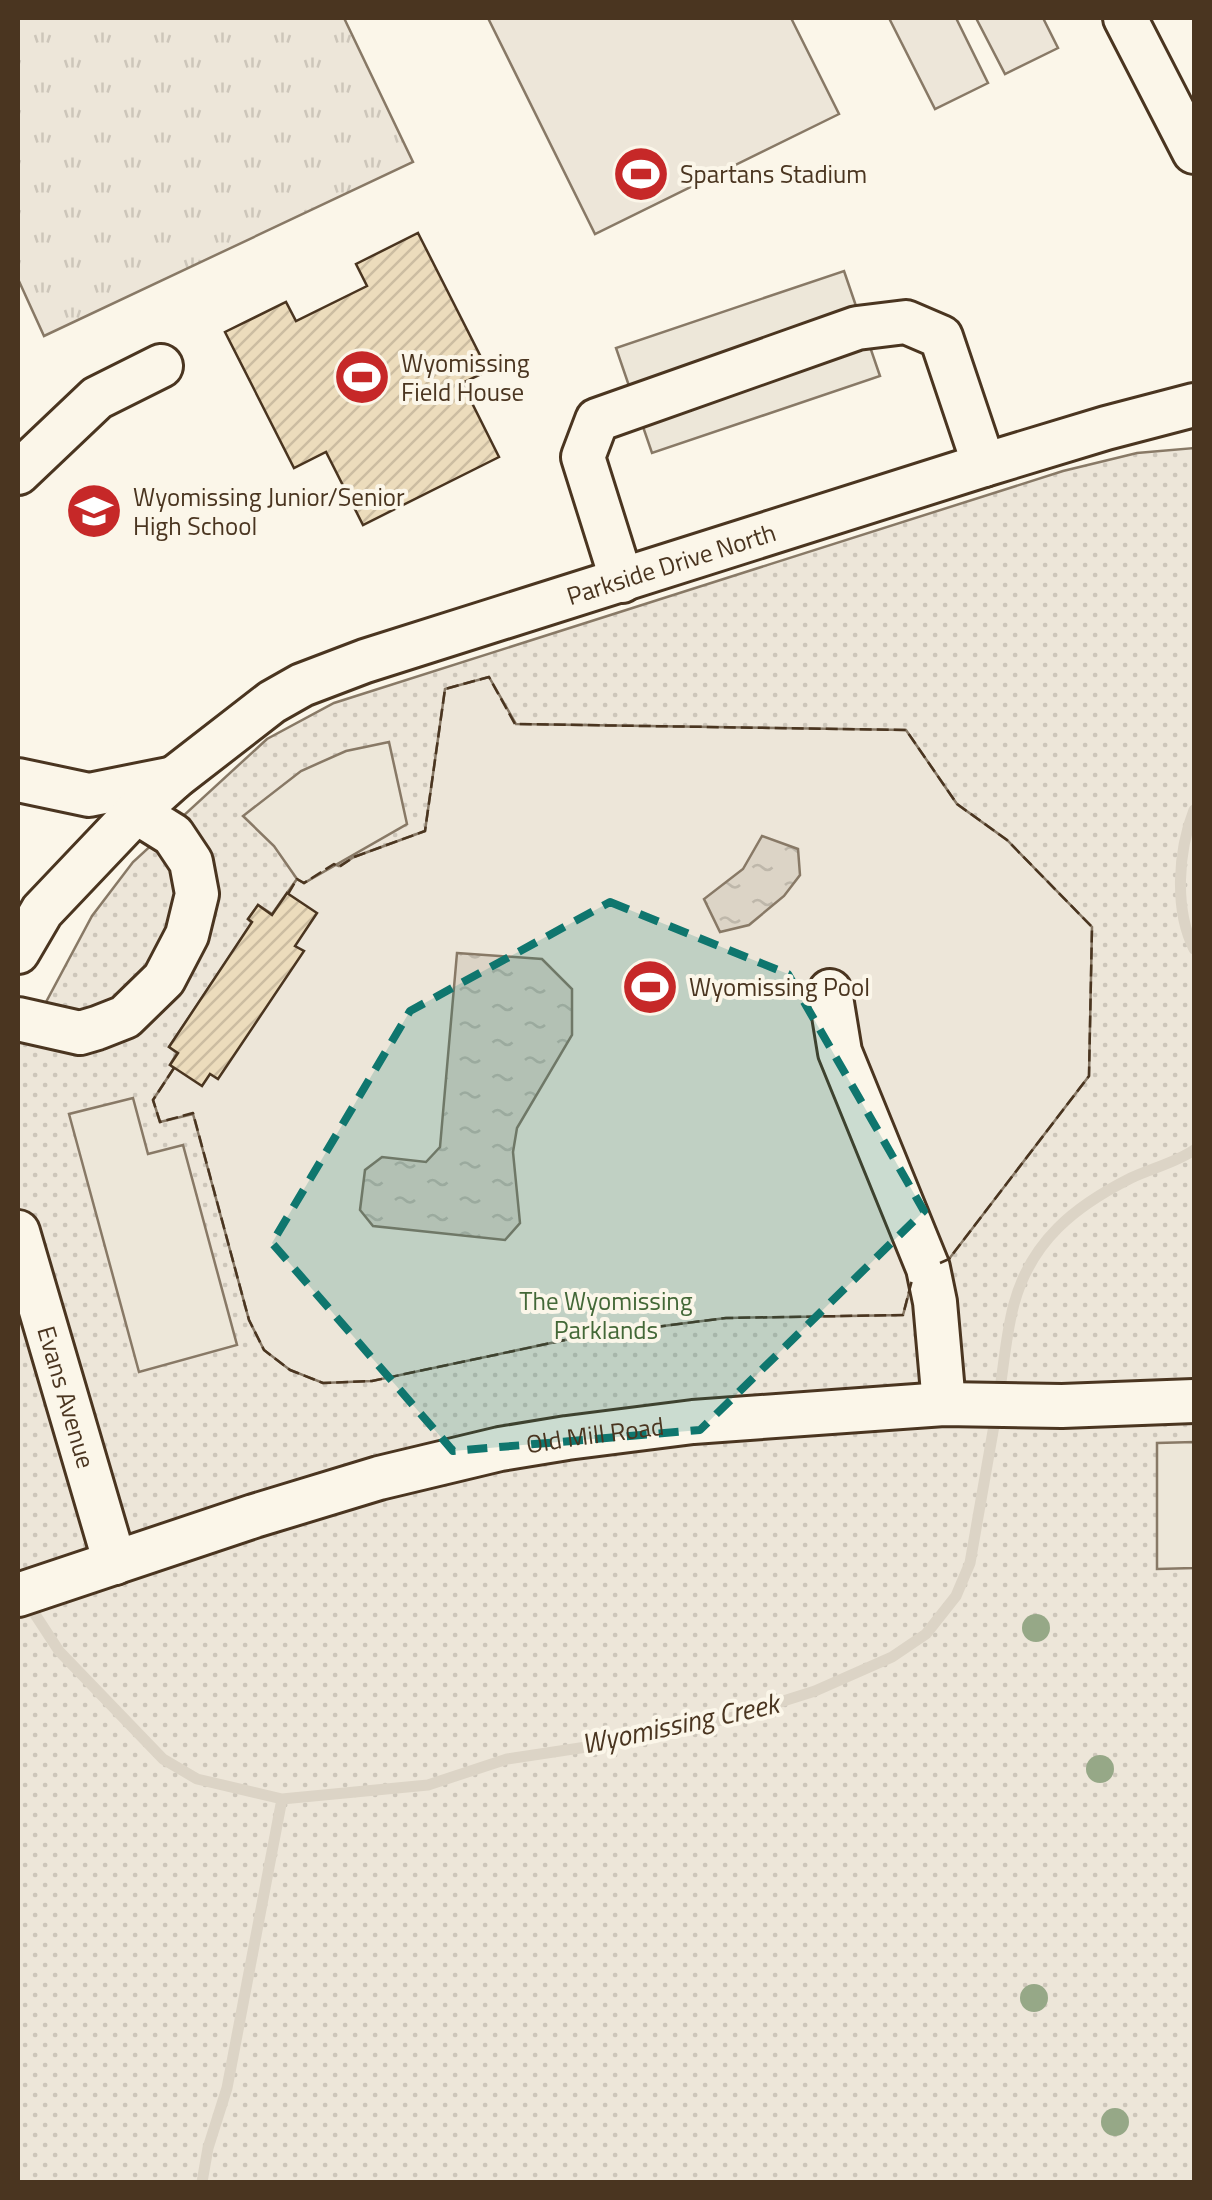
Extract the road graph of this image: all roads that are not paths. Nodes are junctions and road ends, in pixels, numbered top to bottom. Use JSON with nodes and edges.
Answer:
{"nodes":[{"id":1,"x":1125,"y":18,"type":"edge"},
{"id":2,"x":1182,"y":101,"type":"edge"},
{"id":3,"x":1194,"y":152,"type":"edge"},
{"id":4,"x":161,"y":366,"type":"dead end"},
{"id":5,"x":1194,"y":405,"type":"edge"},
{"id":6,"x":984,"y":464,"type":"junction"},
{"id":7,"x":18,"y":473,"type":"edge"},
{"id":8,"x":622,"y":581,"type":"junction"},
{"id":9,"x":174,"y":778,"type":"junction"},
{"id":10,"x":18,"y":780,"type":"edge"},
{"id":11,"x":136,"y":812,"type":"junction"},
{"id":12,"x":18,"y":952,"type":"edge"},
{"id":13,"x":830,"y":991,"type":"dead end"},
{"id":14,"x":18,"y":1019,"type":"edge"},
{"id":15,"x":18,"y":1232,"type":"edge"},
{"id":16,"x":1194,"y":1400,"type":"edge"},
{"id":17,"x":951,"y":1404,"type":"junction"},
{"id":18,"x":114,"y":1563,"type":"junction"},
{"id":19,"x":30,"y":1591,"type":"edge"}],
"edges":[{"from":1,"to":2,"type":"street"},
{"from":2,"to":3,"type":"street"},
{"from":4,"to":7,"type":"street"},
{"from":5,"to":6,"type":"street","name":"Parkside Drive North"},
{"from":6,"to":8,"type":"street","name":"Parkside Drive North"},
{"from":6,"to":8,"type":"street"},
{"from":8,"to":9,"type":"street","name":"Parkside Drive North"},
{"from":9,"to":10,"type":"street","name":"Parkside Drive North"},
{"from":9,"to":11,"type":"street","name":"Parkside Drive North"},
{"from":11,"to":12,"type":"street","name":"Parkside Drive North"},
{"from":11,"to":14,"type":"street"},
{"from":13,"to":17,"type":"street"},
{"from":15,"to":18,"type":"street","name":"Evans Avenue"},
{"from":16,"to":17,"type":"street","name":"Old Mill Road"},
{"from":17,"to":18,"type":"street","name":"Old Mill Road"},
{"from":18,"to":19,"type":"street","name":"Old Mill Road"}]}
